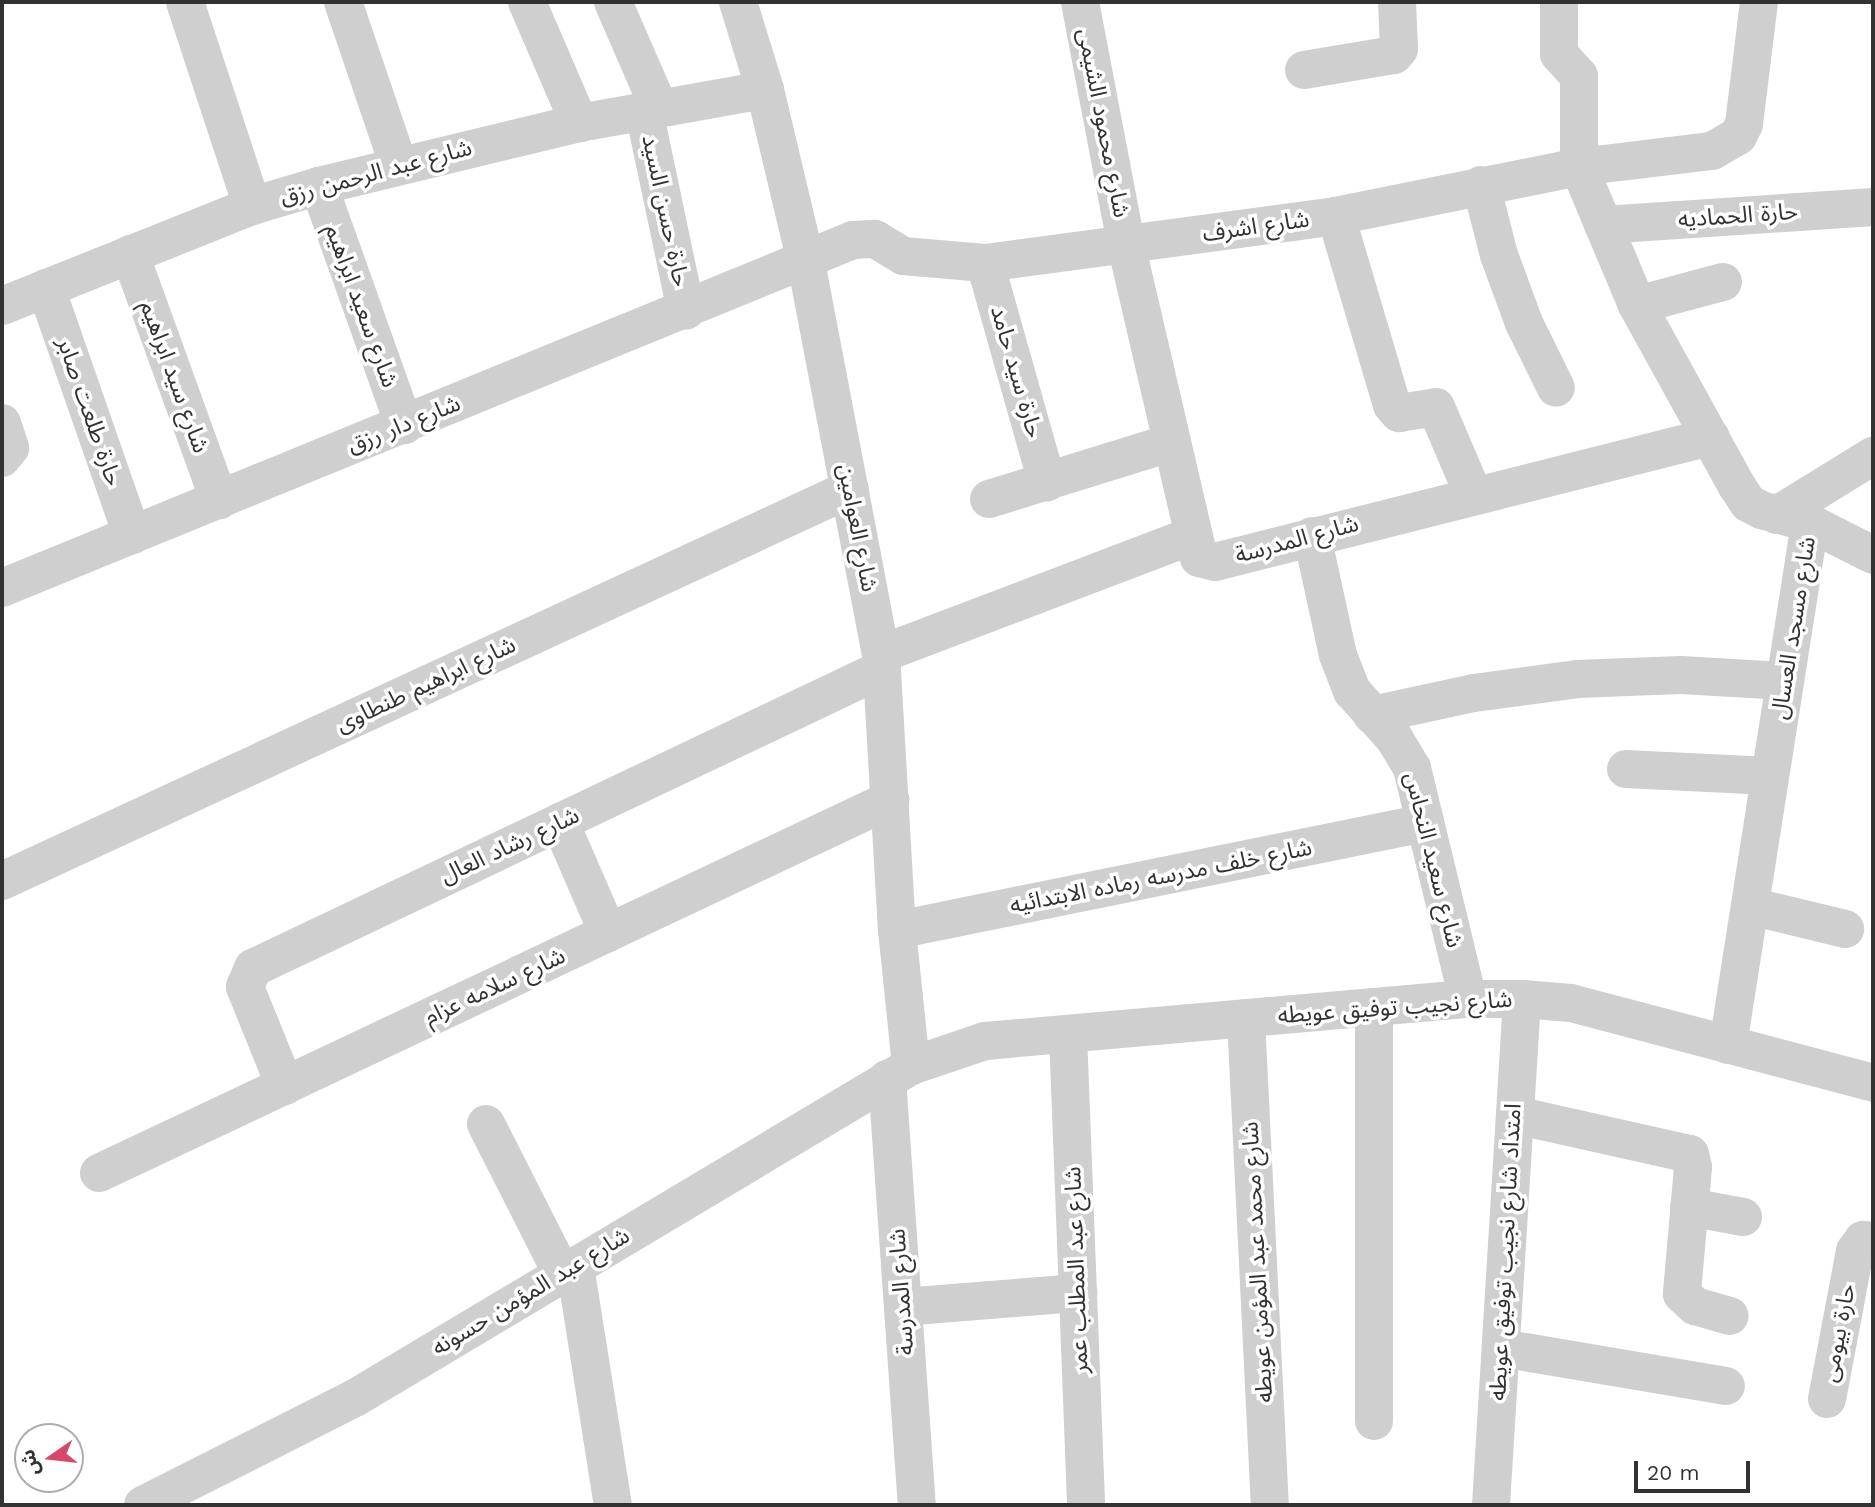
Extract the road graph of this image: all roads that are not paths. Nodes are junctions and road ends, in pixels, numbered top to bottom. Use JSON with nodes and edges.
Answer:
{"nodes":[{"id":1,"x":185,"y":2,"type":"edge"},
{"id":2,"x":343,"y":2,"type":"edge"},
{"id":3,"x":527,"y":2,"type":"edge"},
{"id":4,"x":613,"y":2,"type":"edge"},
{"id":5,"x":737,"y":2,"type":"edge"},
{"id":6,"x":1080,"y":2,"type":"edge"},
{"id":7,"x":1397,"y":2,"type":"edge"},
{"id":8,"x":1559,"y":2,"type":"edge"},
{"id":9,"x":1759,"y":2,"type":"edge"},
{"id":10,"x":1304,"y":70,"type":"dead end"},
{"id":11,"x":765,"y":90,"type":"junction"},
{"id":12,"x":652,"y":109,"type":"junction"},
{"id":13,"x":579,"y":123,"type":"junction"},
{"id":14,"x":398,"y":164,"type":"junction"},
{"id":15,"x":1579,"y":167,"type":"junction"},
{"id":16,"x":1481,"y":185,"type":"junction"},
{"id":17,"x":319,"y":186,"type":"junction"},
{"id":18,"x":252,"y":206,"type":"junction"},
{"id":19,"x":1873,"y":208,"type":"edge"},
{"id":20,"x":1336,"y":216,"type":"junction"},
{"id":21,"x":1603,"y":225,"type":"junction"},
{"id":22,"x":1126,"y":244,"type":"junction"},
{"id":23,"x":130,"y":254,"type":"junction"},
{"id":24,"x":806,"y":262,"type":"junction"},
{"id":25,"x":985,"y":263,"type":"junction"},
{"id":26,"x":1723,"y":282,"type":"dead end"},
{"id":27,"x":46,"y":288,"type":"junction"},
{"id":28,"x":1637,"y":305,"type":"junction"},
{"id":29,"x":2,"y":306,"type":"edge"},
{"id":30,"x":686,"y":311,"type":"junction"},
{"id":31,"x":1556,"y":388,"type":"dead end"},
{"id":32,"x":2,"y":423,"type":"edge"},
{"id":33,"x":404,"y":425,"type":"junction"},
{"id":34,"x":1710,"y":437,"type":"junction"},
{"id":35,"x":1170,"y":443,"type":"junction"},
{"id":36,"x":1873,"y":456,"type":"edge"},
{"id":37,"x":2,"y":458,"type":"edge"},
{"id":38,"x":1047,"y":482,"type":"junction"},
{"id":39,"x":850,"y":489,"type":"junction"},
{"id":40,"x":1474,"y":496,"type":"junction"},
{"id":41,"x":219,"y":499,"type":"junction"},
{"id":42,"x":989,"y":499,"type":"dead end"},
{"id":43,"x":1793,"y":519,"type":"junction"},
{"id":44,"x":132,"y":535,"type":"junction"},
{"id":45,"x":1191,"y":536,"type":"junction"},
{"id":46,"x":1312,"y":536,"type":"junction"},
{"id":47,"x":1873,"y":555,"type":"edge"},
{"id":48,"x":2,"y":588,"type":"edge"},
{"id":49,"x":882,"y":662,"type":"junction"},
{"id":50,"x":1785,"y":681,"type":"junction"},
{"id":51,"x":1372,"y":715,"type":"junction"},
{"id":52,"x":1626,"y":769,"type":"dead end"},
{"id":53,"x":1770,"y":776,"type":"junction"},
{"id":54,"x":890,"y":800,"type":"junction"},
{"id":55,"x":560,"y":822,"type":"junction"},
{"id":56,"x":1426,"y":823,"type":"junction"},
{"id":57,"x":2,"y":881,"type":"edge"},
{"id":58,"x":1750,"y":906,"type":"junction"},
{"id":59,"x":1844,"y":929,"type":"dead end"},
{"id":60,"x":897,"y":930,"type":"junction"},
{"id":61,"x":608,"y":933,"type":"junction"},
{"id":62,"x":1468,"y":999,"type":"junction"},
{"id":63,"x":1522,"y":999,"type":"junction"},
{"id":64,"x":1374,"y":1007,"type":"junction"},
{"id":65,"x":1246,"y":1018,"type":"junction"},
{"id":66,"x":1068,"y":1034,"type":"junction"},
{"id":67,"x":1728,"y":1045,"type":"junction"},
{"id":68,"x":899,"y":1072,"type":"junction"},
{"id":69,"x":1873,"y":1083,"type":"edge"},
{"id":70,"x":285,"y":1086,"type":"junction"},
{"id":71,"x":1515,"y":1115,"type":"junction"},
{"id":72,"x":486,"y":1124,"type":"dead end"},
{"id":73,"x":99,"y":1173,"type":"dead end"},
{"id":74,"x":1689,"y":1208,"type":"junction"},
{"id":75,"x":1743,"y":1217,"type":"dead end"},
{"id":76,"x":1873,"y":1241,"type":"edge"},
{"id":77,"x":568,"y":1270,"type":"junction"},
{"id":78,"x":1078,"y":1293,"type":"junction"},
{"id":79,"x":903,"y":1307,"type":"junction"},
{"id":80,"x":1730,"y":1315,"type":"dead end"},
{"id":81,"x":1500,"y":1348,"type":"junction"},
{"id":82,"x":1726,"y":1386,"type":"dead end"},
{"id":83,"x":1827,"y":1399,"type":"dead end"},
{"id":84,"x":1374,"y":1421,"type":"dead end"},
{"id":85,"x":143,"y":1505,"type":"edge"},
{"id":86,"x":613,"y":1505,"type":"edge"},
{"id":87,"x":916,"y":1505,"type":"edge"},
{"id":88,"x":1086,"y":1505,"type":"edge"},
{"id":89,"x":1270,"y":1505,"type":"edge"},
{"id":90,"x":1491,"y":1505,"type":"edge"}],
"edges":[{"from":1,"to":18,"type":"street"},
{"from":2,"to":14,"type":"street"},
{"from":3,"to":13,"type":"street"},
{"from":4,"to":12,"type":"street","name":"حارة حسن السيد"},
{"from":5,"to":11,"type":"street","name":"شارع العوامين"},
{"from":6,"to":22,"type":"street","name":"شارع محمود الشيمى"},
{"from":7,"to":10,"type":"street"},
{"from":8,"to":15,"type":"street"},
{"from":9,"to":15,"type":"street","name":"شارع اشرف"},
{"from":11,"to":12,"type":"street","name":"شارع عبد الرحمن رزق"},
{"from":11,"to":24,"type":"street","name":"شارع العوامين"},
{"from":12,"to":13,"type":"street","name":"شارع عبد الرحمن رزق"},
{"from":12,"to":30,"type":"street","name":"حارة حسن السيد"},
{"from":13,"to":14,"type":"street","name":"شارع عبد الرحمن رزق"},
{"from":14,"to":17,"type":"street","name":"شارع عبد الرحمن رزق"},
{"from":15,"to":16,"type":"street","name":"شارع اشرف"},
{"from":15,"to":21,"type":"street","name":"شارع مسجد العسال"},
{"from":16,"to":20,"type":"street","name":"شارع اشرف"},
{"from":16,"to":31,"type":"street"},
{"from":17,"to":18,"type":"street","name":"شارع عبد الرحمن رزق"},
{"from":17,"to":33,"type":"street","name":"شارع سعيد ابراهيم"},
{"from":18,"to":23,"type":"street","name":"شارع عبد الرحمن رزق"},
{"from":19,"to":21,"type":"street","name":"حارة الحماديه"},
{"from":20,"to":22,"type":"street","name":"شارع اشرف"},
{"from":20,"to":40,"type":"street"},
{"from":21,"to":28,"type":"street","name":"شارع مسجد العسال"},
{"from":22,"to":25,"type":"street","name":"شارع اشرف"},
{"from":22,"to":35,"type":"street","name":"شارع المدرسة"},
{"from":23,"to":27,"type":"street","name":"شارع عبد الرحمن رزق"},
{"from":23,"to":41,"type":"street","name":"شارع سيد ابراهيم"},
{"from":24,"to":25,"type":"street","name":"شارع اشرف"},
{"from":24,"to":30,"type":"street","name":"شارع دار رزق"},
{"from":24,"to":39,"type":"street","name":"شارع العوامين"},
{"from":25,"to":38,"type":"street","name":"حارة سيد حامد"},
{"from":26,"to":28,"type":"street"},
{"from":27,"to":29,"type":"street","name":"شارع عبد الرحمن رزق"},
{"from":27,"to":44,"type":"street","name":"حارة طلعت صابر"},
{"from":28,"to":34,"type":"street","name":"شارع مسجد العسال"},
{"from":30,"to":33,"type":"street","name":"شارع دار رزق"},
{"from":32,"to":37,"type":"street"},
{"from":33,"to":41,"type":"street","name":"شارع دار رزق"},
{"from":34,"to":40,"type":"street","name":"شارع المدرسة"},
{"from":34,"to":43,"type":"street","name":"شارع مسجد العسال"},
{"from":35,"to":38,"type":"street"},
{"from":35,"to":45,"type":"street","name":"شارع المدرسة"},
{"from":36,"to":43,"type":"street"},
{"from":38,"to":42,"type":"street"},
{"from":39,"to":49,"type":"street","name":"شارع العوامين"},
{"from":39,"to":57,"type":"street","name":"شارع ابراهيم طنطاوى"},
{"from":40,"to":46,"type":"street","name":"شارع المدرسة"},
{"from":41,"to":44,"type":"street","name":"شارع دار رزق"},
{"from":43,"to":47,"type":"street"},
{"from":43,"to":50,"type":"street","name":"شارع مسجد العسال"},
{"from":44,"to":48,"type":"street","name":"شارع دار رزق"},
{"from":45,"to":46,"type":"street","name":"شارع المدرسة"},
{"from":45,"to":49,"type":"street","name":"شارع رشاد العال"},
{"from":46,"to":51,"type":"street","name":"شارع سعيد النحاس"},
{"from":49,"to":54,"type":"street","name":"شارع العوامين"},
{"from":49,"to":55,"type":"street","name":"شارع رشاد العال"},
{"from":50,"to":51,"type":"street"},
{"from":50,"to":53,"type":"street","name":"شارع مسجد العسال"},
{"from":51,"to":56,"type":"street","name":"شارع سعيد النحاس"},
{"from":52,"to":53,"type":"street"},
{"from":53,"to":58,"type":"street","name":"شارع مسجد العسال"},
{"from":54,"to":60,"type":"street","name":"شارع العوامين"},
{"from":54,"to":61,"type":"street","name":"شارع سلامه عزام"},
{"from":55,"to":61,"type":"street"},
{"from":55,"to":70,"type":"street","name":"شارع رشاد العال"},
{"from":56,"to":60,"type":"street","name":"شارع خلف مدرسه رماده الابتدائيه"},
{"from":56,"to":62,"type":"street","name":"شارع سعيد النحاس"},
{"from":58,"to":59,"type":"street"},
{"from":58,"to":67,"type":"street","name":"شارع مسجد العسال"},
{"from":60,"to":68,"type":"street","name":"شارع العوامين"},
{"from":61,"to":70,"type":"street","name":"شارع سلامه عزام"},
{"from":62,"to":63,"type":"street","name":"شارع نجيب توفيق عويطه"},
{"from":62,"to":64,"type":"street","name":"شارع نجيب توفيق عويطه"},
{"from":63,"to":67,"type":"street","name":"شارع نجيب توفيق عويطه"},
{"from":63,"to":71,"type":"street","name":"امتداد شارع نجيب توفيق عويطه"},
{"from":64,"to":65,"type":"street","name":"شارع نجيب توفيق عويطه"},
{"from":64,"to":84,"type":"street"},
{"from":65,"to":66,"type":"street","name":"شارع نجيب توفيق عويطه"},
{"from":65,"to":89,"type":"street","name":"شارع محمد عبد المؤمن عويطه"},
{"from":66,"to":68,"type":"street","name":"شارع نجيب توفيق عويطه"},
{"from":66,"to":78,"type":"street","name":"شارع عبد المطلب عمر"},
{"from":67,"to":69,"type":"street","name":"شارع نجيب توفيق عويطه"},
{"from":68,"to":77,"type":"street","name":"شارع عبد المؤمن حسونه"},
{"from":68,"to":79,"type":"street","name":"شارع المدرسة"},
{"from":70,"to":73,"type":"street","name":"شارع سلامه عزام"},
{"from":71,"to":74,"type":"street"},
{"from":71,"to":81,"type":"street","name":"امتداد شارع نجيب توفيق عويطه"},
{"from":72,"to":77,"type":"street"},
{"from":74,"to":75,"type":"street"},
{"from":74,"to":80,"type":"street"},
{"from":76,"to":83,"type":"street","name":"حارة بيومى"},
{"from":77,"to":85,"type":"street","name":"شارع عبد المؤمن حسونه"},
{"from":77,"to":86,"type":"street"},
{"from":78,"to":79,"type":"street"},
{"from":78,"to":88,"type":"street","name":"شارع عبد المطلب عمر"},
{"from":79,"to":87,"type":"street","name":"شارع المدرسة"},
{"from":81,"to":82,"type":"street"},
{"from":81,"to":90,"type":"street","name":"امتداد شارع نجيب توفيق عويطه"}]}
